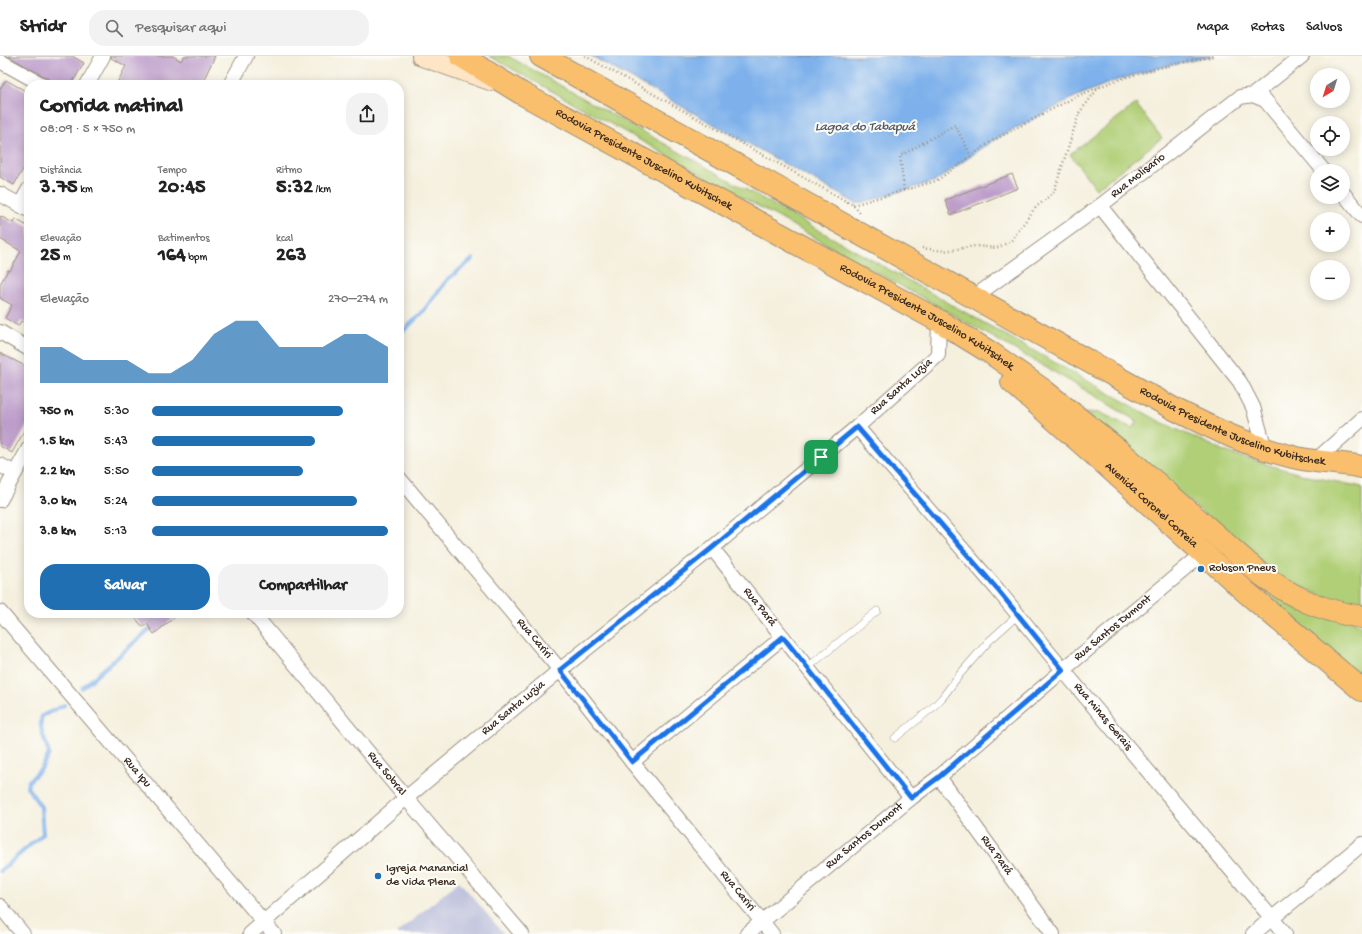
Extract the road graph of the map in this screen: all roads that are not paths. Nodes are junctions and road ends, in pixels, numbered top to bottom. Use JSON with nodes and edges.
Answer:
{"nodes":[{"id":1,"x":103,"y":56,"type":"edge"},
{"id":2,"x":246,"y":56,"type":"edge"},
{"id":3,"x":422,"y":56,"type":"edge"},
{"id":4,"x":460,"y":56,"type":"edge"},
{"id":5,"x":1302,"y":56,"type":"edge"},
{"id":6,"x":547,"y":58,"type":"edge"},
{"id":7,"x":0,"y":61,"type":"edge"},
{"id":8,"x":34,"y":80,"type":"edge"},
{"id":9,"x":90,"y":80,"type":"edge"},
{"id":10,"x":233,"y":80,"type":"edge"},
{"id":11,"x":521,"y":92,"type":"junction"},
{"id":12,"x":1253,"y":95,"type":"junction"},
{"id":13,"x":1318,"y":164,"type":"edge"},
{"id":14,"x":0,"y":194,"type":"edge"},
{"id":15,"x":1350,"y":202,"type":"edge"},
{"id":16,"x":1100,"y":206,"type":"junction"},
{"id":17,"x":24,"y":207,"type":"edge"},
{"id":18,"x":1362,"y":216,"type":"edge"},
{"id":19,"x":974,"y":297,"type":"junction"},
{"id":20,"x":939,"y":321,"type":"junction"},
{"id":21,"x":0,"y":332,"type":"edge"},
{"id":22,"x":24,"y":346,"type":"edge"},
{"id":23,"x":1362,"y":419,"type":"edge"},
{"id":24,"x":857,"y":427,"type":"junction"},
{"id":25,"x":1264,"y":449,"type":"junction"},
{"id":26,"x":24,"y":457,"type":"edge"},
{"id":27,"x":1320,"y":462,"type":"junction"},
{"id":28,"x":0,"y":465,"type":"edge"},
{"id":29,"x":1362,"y":467,"type":"edge"},
{"id":30,"x":15,"y":473,"type":"junction"},
{"id":31,"x":1362,"y":479,"type":"edge"},
{"id":32,"x":404,"y":484,"type":"edge"},
{"id":33,"x":0,"y":500,"type":"edge"},
{"id":34,"x":712,"y":548,"type":"junction"},
{"id":35,"x":1204,"y":553,"type":"junction"},
{"id":36,"x":877,"y":611,"type":"dead end"},
{"id":37,"x":0,"y":612,"type":"edge"},
{"id":38,"x":1018,"y":615,"type":"junction"},
{"id":39,"x":257,"y":618,"type":"edge"},
{"id":40,"x":1362,"y":618,"type":"edge"},
{"id":41,"x":783,"y":637,"type":"junction"},
{"id":42,"x":807,"y":668,"type":"junction"},
{"id":43,"x":560,"y":670,"type":"junction"},
{"id":44,"x":1063,"y":670,"type":"junction"},
{"id":45,"x":1362,"y":690,"type":"edge"},
{"id":46,"x":895,"y":738,"type":"dead end"},
{"id":47,"x":632,"y":762,"type":"junction"},
{"id":48,"x":939,"y":777,"type":"junction"},
{"id":49,"x":406,"y":798,"type":"junction"},
{"id":50,"x":911,"y":798,"type":"junction"},
{"id":51,"x":1362,"y":844,"type":"edge"},
{"id":52,"x":0,"y":906,"type":"edge"},
{"id":53,"x":1272,"y":919,"type":"junction"},
{"id":54,"x":265,"y":922,"type":"junction"},
{"id":55,"x":761,"y":922,"type":"junction"},
{"id":56,"x":23,"y":934,"type":"edge"},
{"id":57,"x":250,"y":934,"type":"edge"},
{"id":58,"x":274,"y":934,"type":"edge"},
{"id":59,"x":522,"y":934,"type":"edge"},
{"id":60,"x":747,"y":934,"type":"edge"},
{"id":61,"x":772,"y":934,"type":"edge"},
{"id":62,"x":1053,"y":934,"type":"edge"},
{"id":63,"x":1253,"y":934,"type":"edge"},
{"id":64,"x":1285,"y":934,"type":"edge"}],
"edges":[{"from":1,"to":9,"type":"street"},
{"from":2,"to":10,"type":"street"},
{"from":3,"to":11,"type":"main road"},
{"from":4,"to":11,"type":"highway","name":"Rodovia Presidente Juscelino Kubitschek"},
{"from":5,"to":12,"type":"street","name":"Rua Molisario"},
{"from":6,"to":19,"type":"highway","name":"Rodovia Presidente Juscelino Kubitschek"},
{"from":7,"to":8,"type":"street"},
{"from":11,"to":20,"type":"highway","name":"Rodovia Presidente Juscelino Kubitschek"},
{"from":12,"to":13,"type":"street"},
{"from":12,"to":16,"type":"street","name":"Rua Molisario"},
{"from":14,"to":17,"type":"street"},
{"from":15,"to":18,"type":"street"},
{"from":16,"to":19,"type":"street","name":"Rua Molisario"},
{"from":16,"to":25,"type":"street"},
{"from":19,"to":25,"type":"highway","name":"Rodovia Presidente Juscelino Kubitschek"},
{"from":20,"to":24,"type":"street","name":"Rua Santa Luzia"},
{"from":20,"to":35,"type":"highway","name":"Avenida Coronel Correia"},
{"from":20,"to":40,"type":"highway","name":"Rodovia Presidente Juscelino Kubitschek"},
{"from":21,"to":22,"type":"street"},
{"from":23,"to":27,"type":"street"},
{"from":24,"to":34,"type":"street","name":"Rua Santa Luzia"},
{"from":24,"to":38,"type":"street","name":"Rua Minas Gerais"},
{"from":25,"to":27,"type":"highway","name":"Rodovia Presidente Juscelino Kubitschek"},
{"from":26,"to":30,"type":"street"},
{"from":27,"to":29,"type":"highway","name":"Rodovia Presidente Juscelino Kubitschek"},
{"from":27,"to":31,"type":"highway"},
{"from":28,"to":30,"type":"street"},
{"from":30,"to":33,"type":"street"},
{"from":32,"to":43,"type":"street","name":"Rua Cariri"},
{"from":34,"to":41,"type":"street","name":"Rua Pará"},
{"from":34,"to":43,"type":"street","name":"Rua Santa Luzia"},
{"from":35,"to":44,"type":"street","name":"Rua Santos Dumont"},
{"from":35,"to":45,"type":"highway","name":"Avenida Coronel Correia"},
{"from":36,"to":42,"type":"lane"},
{"from":37,"to":54,"type":"street","name":"Rua Ipu"},
{"from":38,"to":44,"type":"street","name":"Rua Minas Gerais"},
{"from":38,"to":46,"type":"lane"},
{"from":39,"to":49,"type":"street","name":"Rua Sobral"},
{"from":41,"to":42,"type":"street","name":"Rua Pará"},
{"from":41,"to":47,"type":"street"},
{"from":42,"to":50,"type":"street","name":"Rua Pará"},
{"from":43,"to":47,"type":"street","name":"Rua Cariri"},
{"from":43,"to":49,"type":"street","name":"Rua Santa Luzia"},
{"from":44,"to":48,"type":"street","name":"Rua Santos Dumont"},
{"from":44,"to":53,"type":"street","name":"Rua Minas Gerais"},
{"from":47,"to":55,"type":"street","name":"Rua Cariri"},
{"from":48,"to":50,"type":"street","name":"Rua Santos Dumont"},
{"from":48,"to":62,"type":"street","name":"Rua Pará"},
{"from":49,"to":54,"type":"street","name":"Rua Santa Luzia"},
{"from":49,"to":59,"type":"street","name":"Rua Sobral"},
{"from":50,"to":55,"type":"street","name":"Rua Santos Dumont"},
{"from":51,"to":53,"type":"street"},
{"from":52,"to":56,"type":"street"},
{"from":53,"to":63,"type":"street"},
{"from":53,"to":64,"type":"street","name":"Rua Minas Gerais"},
{"from":54,"to":57,"type":"street","name":"Rua Santa Luzia"},
{"from":54,"to":58,"type":"street","name":"Rua Ipu"},
{"from":55,"to":60,"type":"street","name":"Rua Santos Dumont"},
{"from":55,"to":61,"type":"street","name":"Rua Cariri"}]}
